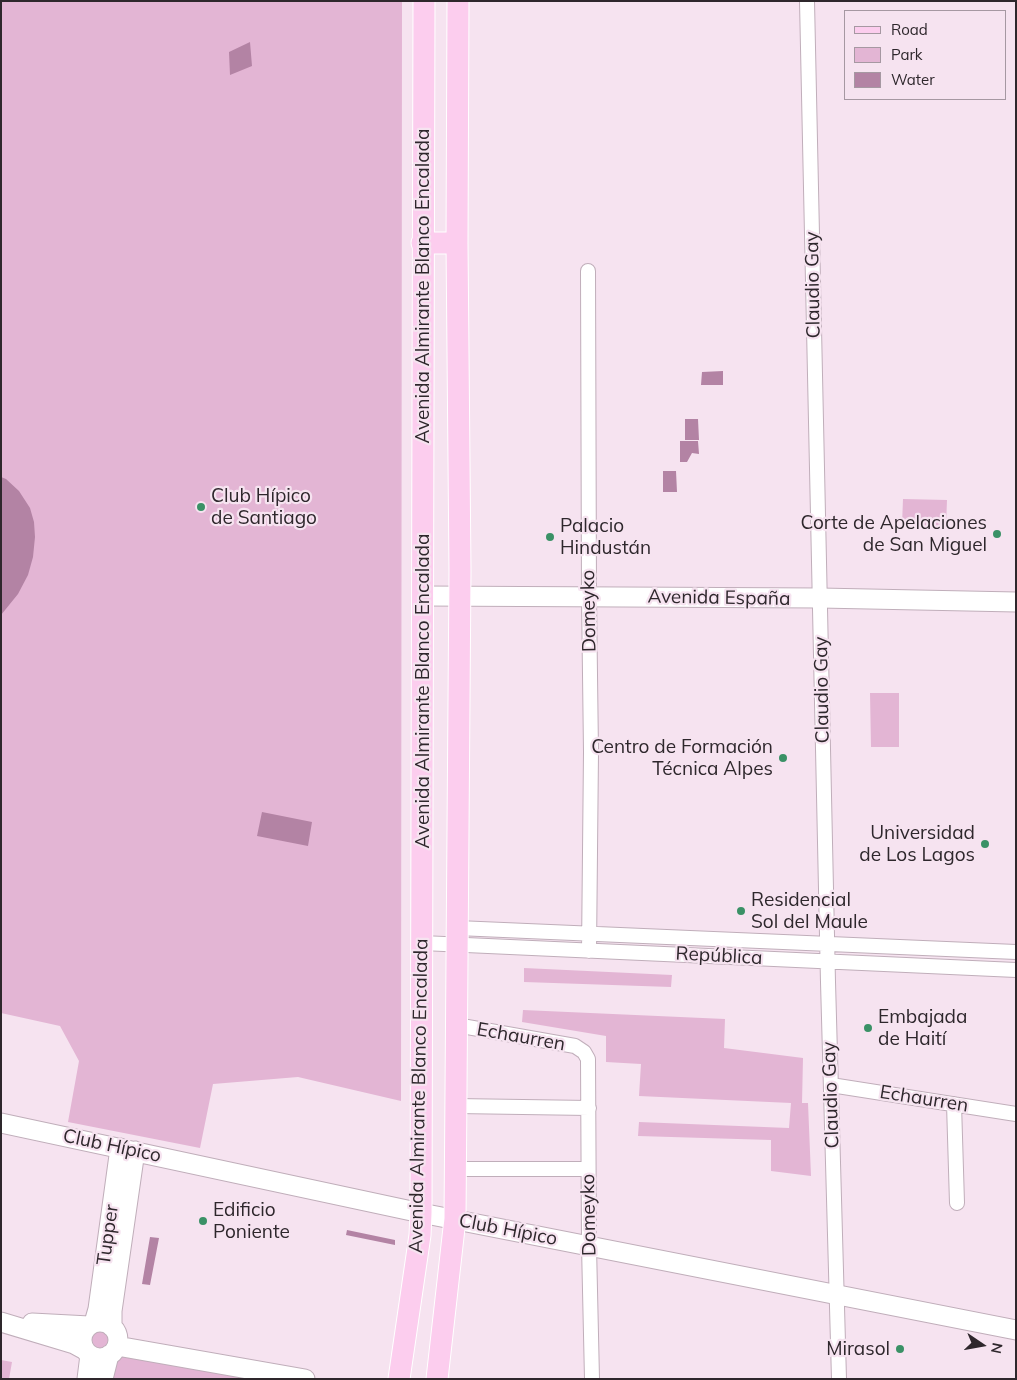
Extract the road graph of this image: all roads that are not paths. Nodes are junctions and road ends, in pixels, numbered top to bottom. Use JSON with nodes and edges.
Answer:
{"nodes":[{"id":1,"x":424,"y":1,"type":"edge"},
{"id":2,"x":458,"y":1,"type":"edge"},
{"id":3,"x":807,"y":1,"type":"edge"},
{"id":4,"x":422,"y":243,"type":"junction"},
{"id":5,"x":457,"y":243,"type":"junction"},
{"id":6,"x":588,"y":271,"type":"dead end"},
{"id":7,"x":423,"y":596,"type":"junction"},
{"id":8,"x":460,"y":596,"type":"junction"},
{"id":9,"x":589,"y":596,"type":"junction"},
{"id":10,"x":820,"y":598,"type":"junction"},
{"id":11,"x":1016,"y":602,"type":"edge"},
{"id":12,"x":588,"y":934,"type":"junction"},
{"id":13,"x":457,"y":936,"type":"junction"},
{"id":14,"x":422,"y":943,"type":"junction"},
{"id":15,"x":828,"y":944,"type":"junction"},
{"id":16,"x":589,"y":951,"type":"junction"},
{"id":17,"x":1016,"y":952,"type":"edge"},
{"id":18,"x":828,"y":961,"type":"junction"},
{"id":19,"x":1016,"y":970,"type":"edge"},
{"id":20,"x":456,"y":1025,"type":"junction"},
{"id":21,"x":584,"y":1052,"type":"joint"},
{"id":22,"x":831,"y":1085,"type":"junction"},
{"id":23,"x":954,"y":1104,"type":"junction"},
{"id":24,"x":456,"y":1106,"type":"junction"},
{"id":25,"x":589,"y":1108,"type":"junction"},
{"id":26,"x":1016,"y":1114,"type":"edge"},
{"id":27,"x":1,"y":1123,"type":"edge"},
{"id":28,"x":128,"y":1150,"type":"junction"},
{"id":29,"x":455,"y":1169,"type":"junction"},
{"id":30,"x":588,"y":1169,"type":"junction"},
{"id":31,"x":956,"y":1203,"type":"dead end"},
{"id":32,"x":421,"y":1213,"type":"junction"},
{"id":33,"x":454,"y":1219,"type":"junction"},
{"id":34,"x":589,"y":1246,"type":"junction"},
{"id":35,"x":836,"y":1294,"type":"junction"},
{"id":36,"x":1,"y":1322,"type":"edge"},
{"id":37,"x":91,"y":1324,"type":"junction"},
{"id":38,"x":112,"y":1327,"type":"junction"},
{"id":39,"x":1016,"y":1330,"type":"edge"},
{"id":40,"x":113,"y":1351,"type":"junction"},
{"id":41,"x":88,"y":1352,"type":"junction"},
{"id":42,"x":87,"y":1379,"type":"edge"},
{"id":43,"x":103,"y":1379,"type":"edge"},
{"id":44,"x":304,"y":1379,"type":"edge"},
{"id":45,"x":400,"y":1379,"type":"edge"},
{"id":46,"x":437,"y":1379,"type":"edge"},
{"id":47,"x":592,"y":1379,"type":"edge"},
{"id":48,"x":839,"y":1379,"type":"edge"}],
"edges":[{"from":1,"to":4,"type":"main road","name":"Avenida Almirante Blanco Encalada"},
{"from":2,"to":5,"type":"main road","name":"Avenida Almirante Blanco Encalada"},
{"from":3,"to":10,"type":"street","name":"Claudio Gay"},
{"from":4,"to":5,"type":"main road"},
{"from":4,"to":7,"type":"main road","name":"Avenida Almirante Blanco Encalada"},
{"from":5,"to":8,"type":"main road","name":"Avenida Almirante Blanco Encalada"},
{"from":6,"to":9,"type":"street","name":"Domeyko"},
{"from":7,"to":8,"type":"main road","name":"Avenida España"},
{"from":7,"to":14,"type":"main road","name":"Avenida Almirante Blanco Encalada"},
{"from":8,"to":9,"type":"main road","name":"Avenida España"},
{"from":8,"to":13,"type":"main road","name":"Avenida Almirante Blanco Encalada"},
{"from":9,"to":10,"type":"main road","name":"Avenida España"},
{"from":9,"to":12,"type":"street","name":"Domeyko"},
{"from":10,"to":11,"type":"main road","name":"Avenida España"},
{"from":10,"to":15,"type":"street","name":"Claudio Gay"},
{"from":12,"to":13,"type":"street","name":"República"},
{"from":12,"to":15,"type":"street","name":"República"},
{"from":12,"to":16,"type":"street","name":"Domeyko"},
{"from":13,"to":14,"type":"street","name":"República"},
{"from":13,"to":16,"type":"street","name":"República"},
{"from":13,"to":20,"type":"main road","name":"Avenida Almirante Blanco Encalada"},
{"from":14,"to":32,"type":"main road","name":"Avenida Almirante Blanco Encalada"},
{"from":15,"to":17,"type":"street","name":"República"},
{"from":15,"to":18,"type":"street","name":"Claudio Gay"},
{"from":16,"to":18,"type":"street","name":"República"},
{"from":18,"to":19,"type":"street","name":"República"},
{"from":18,"to":22,"type":"street","name":"Claudio Gay"},
{"from":20,"to":21,"type":"street","name":"Echaurren"},
{"from":20,"to":24,"type":"main road","name":"Avenida Almirante Blanco Encalada"},
{"from":21,"to":25,"type":"street","name":"Domeyko"},
{"from":22,"to":23,"type":"street","name":"Echaurren"},
{"from":22,"to":35,"type":"street","name":"Claudio Gay"},
{"from":23,"to":26,"type":"street","name":"Echaurren"},
{"from":23,"to":31,"type":"street"},
{"from":24,"to":25,"type":"street"},
{"from":24,"to":29,"type":"main road","name":"Avenida Almirante Blanco Encalada"},
{"from":25,"to":30,"type":"street","name":"Domeyko"},
{"from":27,"to":28,"type":"main road","name":"Club Hípico"},
{"from":28,"to":32,"type":"main road","name":"Club Hípico"},
{"from":28,"to":37,"type":"main road","name":"Tupper"},
{"from":28,"to":38,"type":"main road","name":"Tupper"},
{"from":29,"to":30,"type":"street"},
{"from":29,"to":33,"type":"main road","name":"Avenida Almirante Blanco Encalada"},
{"from":30,"to":34,"type":"street","name":"Domeyko"},
{"from":32,"to":33,"type":"main road","name":"Club Hípico"},
{"from":32,"to":45,"type":"main road","name":"Avenida Almirante Blanco Encalada"},
{"from":33,"to":34,"type":"main road","name":"Club Hípico"},
{"from":33,"to":46,"type":"main road","name":"Avenida Almirante Blanco Encalada"},
{"from":34,"to":35,"type":"main road","name":"Club Hípico"},
{"from":34,"to":47,"type":"street","name":"Domeyko"},
{"from":35,"to":39,"type":"main road","name":"Club Hípico"},
{"from":35,"to":48,"type":"street","name":"Claudio Gay"},
{"from":36,"to":37,"type":"main road"},
{"from":36,"to":41,"type":"main road"},
{"from":37,"to":38,"type":"main road"},
{"from":37,"to":41,"type":"main road"},
{"from":38,"to":40,"type":"main road"},
{"from":40,"to":41,"type":"main road"},
{"from":40,"to":43,"type":"main road"},
{"from":40,"to":44,"type":"main road"},
{"from":41,"to":42,"type":"main road"}]}
